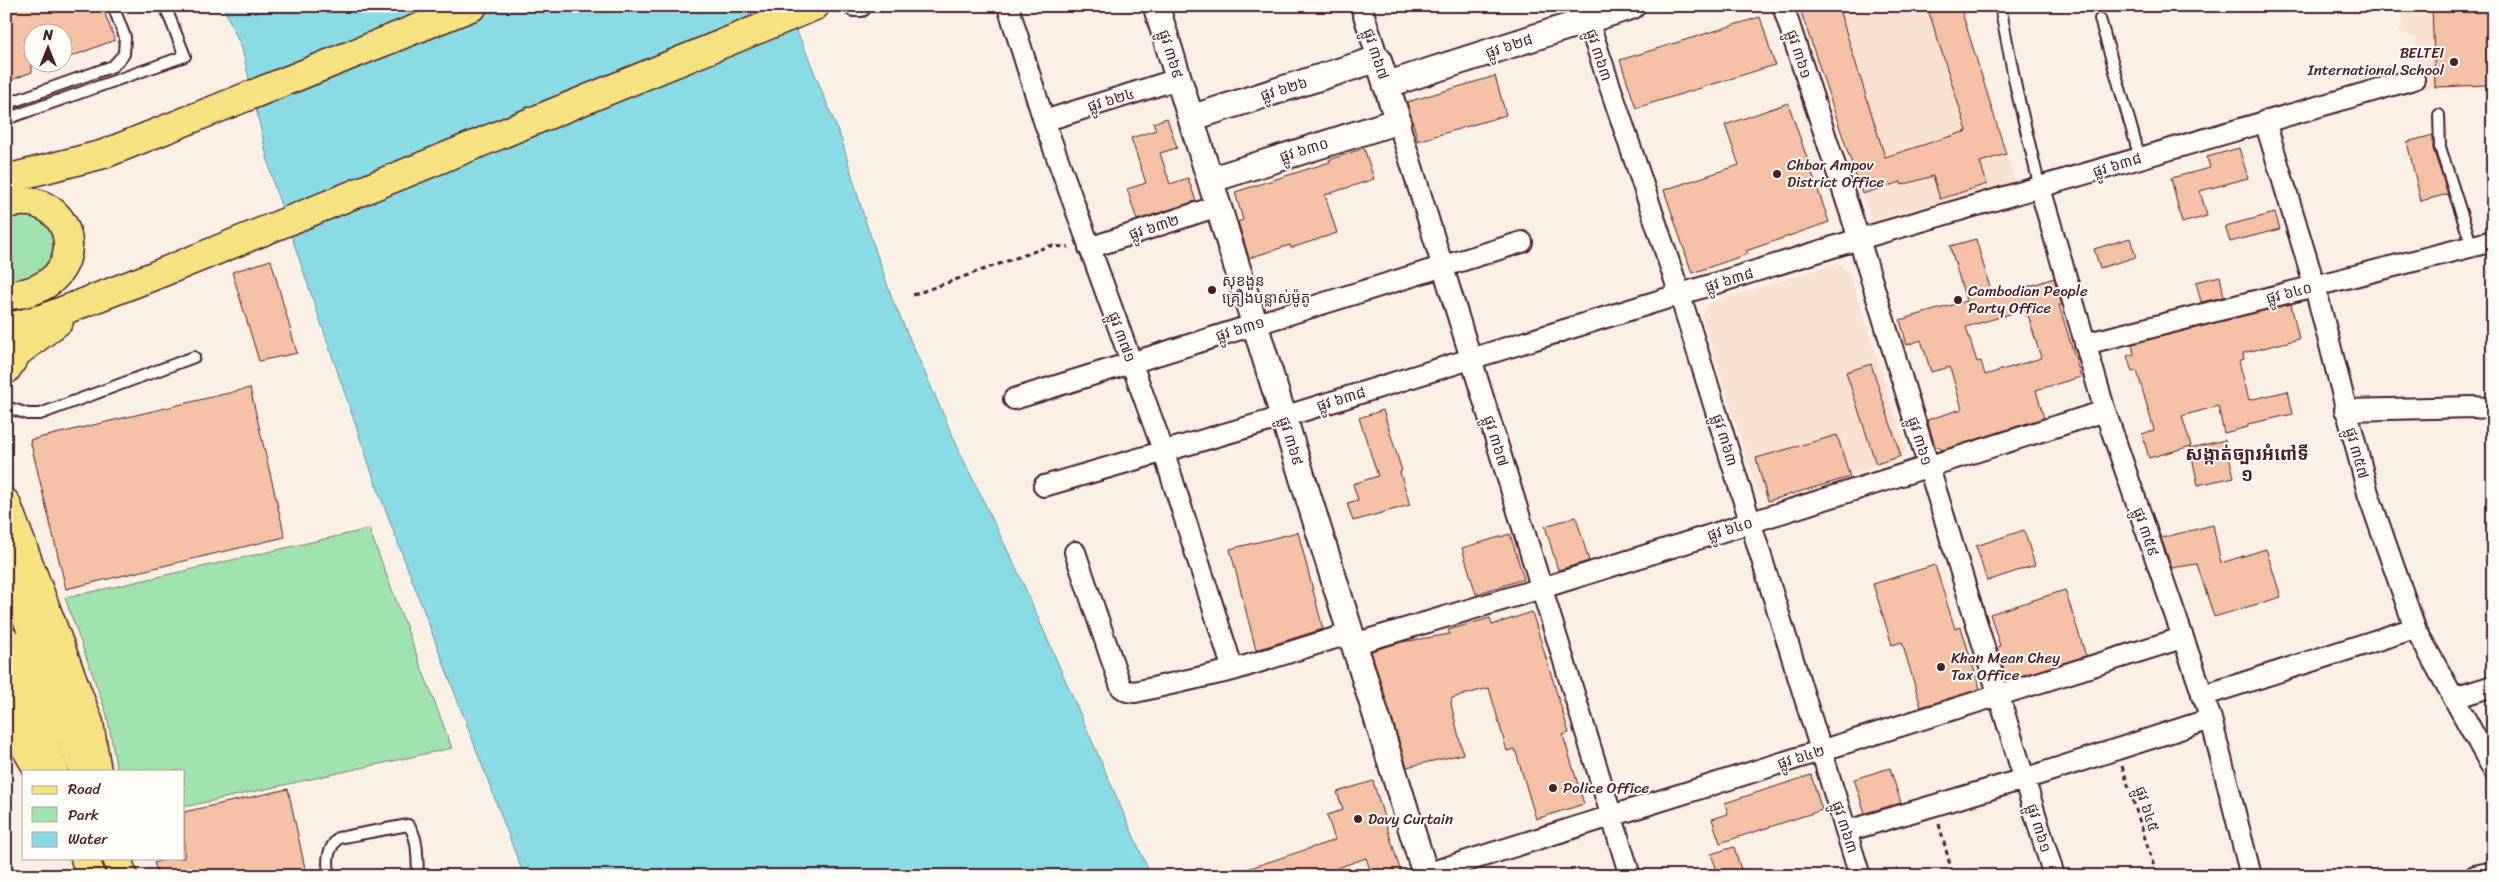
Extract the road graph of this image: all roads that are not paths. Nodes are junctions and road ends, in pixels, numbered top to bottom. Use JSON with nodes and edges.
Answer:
{"nodes":[{"id":1,"x":113,"y":6,"type":"edge"},
{"id":2,"x":165,"y":6,"type":"edge"},
{"id":3,"x":473,"y":6,"type":"edge"},
{"id":4,"x":815,"y":6,"type":"edge"},
{"id":5,"x":854,"y":6,"type":"edge"},
{"id":6,"x":862,"y":6,"type":"edge"},
{"id":7,"x":1008,"y":6,"type":"edge"},
{"id":8,"x":1156,"y":6,"type":"edge"},
{"id":9,"x":1361,"y":6,"type":"edge"},
{"id":10,"x":1632,"y":6,"type":"edge"},
{"id":11,"x":1783,"y":6,"type":"edge"},
{"id":12,"x":2000,"y":6,"type":"edge"},
{"id":13,"x":1586,"y":14,"type":"edge"},
{"id":14,"x":2100,"y":19,"type":"dead end"},
{"id":15,"x":1378,"y":59,"type":"junction"},
{"id":16,"x":1178,"y":79,"type":"junction"},
{"id":17,"x":2414,"y":79,"type":"dead end"},
{"id":18,"x":1386,"y":85,"type":"junction"},
{"id":19,"x":6,"y":104,"type":"edge"},
{"id":20,"x":2439,"y":115,"type":"dead end"},
{"id":21,"x":1190,"y":118,"type":"junction"},
{"id":22,"x":6,"y":119,"type":"edge"},
{"id":23,"x":1044,"y":121,"type":"junction"},
{"id":24,"x":1398,"y":121,"type":"junction"},
{"id":25,"x":2265,"y":121,"type":"junction"},
{"id":26,"x":2140,"y":158,"type":"junction"},
{"id":27,"x":40,"y":171,"type":"junction"},
{"id":28,"x":6,"y":173,"type":"edge"},
{"id":29,"x":6,"y":179,"type":"edge"},
{"id":30,"x":1210,"y":180,"type":"junction"},
{"id":31,"x":2040,"y":188,"type":"junction"},
{"id":32,"x":6,"y":204,"type":"edge"},
{"id":33,"x":1218,"y":206,"type":"junction"},
{"id":34,"x":1859,"y":240,"type":"junction"},
{"id":35,"x":2493,"y":241,"type":"edge"},
{"id":36,"x":1522,"y":242,"type":"dead end"},
{"id":37,"x":2472,"y":247,"type":"junction"},
{"id":38,"x":1089,"y":248,"type":"junction"},
{"id":39,"x":1443,"y":267,"type":"junction"},
{"id":40,"x":2315,"y":287,"type":"junction"},
{"id":41,"x":6,"y":295,"type":"edge"},
{"id":42,"x":1680,"y":295,"type":"junction"},
{"id":43,"x":84,"y":303,"type":"junction"},
{"id":44,"x":1255,"y":324,"type":"junction"},
{"id":45,"x":6,"y":328,"type":"edge"},
{"id":46,"x":2085,"y":344,"type":"junction"},
{"id":47,"x":194,"y":357,"type":"dead end"},
{"id":48,"x":1471,"y":359,"type":"junction"},
{"id":49,"x":1131,"y":363,"type":"junction"},
{"id":50,"x":6,"y":370,"type":"edge"},
{"id":51,"x":1014,"y":399,"type":"dead end"},
{"id":52,"x":6,"y":407,"type":"edge"},
{"id":53,"x":2493,"y":409,"type":"edge"},
{"id":54,"x":2346,"y":410,"type":"junction"},
{"id":55,"x":2105,"y":411,"type":"junction"},
{"id":56,"x":1283,"y":417,"type":"junction"},
{"id":57,"x":1163,"y":450,"type":"junction"},
{"id":58,"x":1928,"y":467,"type":"junction"},
{"id":59,"x":1044,"y":486,"type":"dead end"},
{"id":60,"x":6,"y":503,"type":"edge"},
{"id":61,"x":1751,"y":522,"type":"junction"},
{"id":62,"x":1075,"y":552,"type":"dead end"},
{"id":63,"x":6,"y":562,"type":"edge"},
{"id":64,"x":1542,"y":588,"type":"junction"},
{"id":65,"x":2415,"y":628,"type":"junction"},
{"id":66,"x":2182,"y":638,"type":"junction"},
{"id":67,"x":1353,"y":639,"type":"junction"},
{"id":68,"x":6,"y":641,"type":"edge"},
{"id":69,"x":1233,"y":670,"type":"junction"},
{"id":70,"x":2493,"y":686,"type":"edge"},
{"id":71,"x":6,"y":696,"type":"edge"},
{"id":72,"x":1999,"y":696,"type":"junction"},
{"id":73,"x":2202,"y":696,"type":"junction"},
{"id":74,"x":2454,"y":698,"type":"junction"},
{"id":75,"x":2210,"y":719,"type":"junction"},
{"id":76,"x":20,"y":725,"type":"edge"},
{"id":77,"x":1820,"y":751,"type":"junction"},
{"id":78,"x":2493,"y":769,"type":"edge"},
{"id":79,"x":37,"y":770,"type":"edge"},
{"id":80,"x":53,"y":770,"type":"edge"},
{"id":81,"x":84,"y":770,"type":"edge"},
{"id":82,"x":97,"y":770,"type":"edge"},
{"id":83,"x":2024,"y":779,"type":"junction"},
{"id":84,"x":1612,"y":816,"type":"junction"},
{"id":85,"x":1847,"y":831,"type":"junction"},
{"id":86,"x":86,"y":860,"type":"edge"},
{"id":87,"x":118,"y":860,"type":"edge"},
{"id":88,"x":2493,"y":872,"type":"edge"},
{"id":89,"x":1424,"y":875,"type":"edge"},
{"id":90,"x":91,"y":876,"type":"edge"},
{"id":91,"x":123,"y":876,"type":"edge"},
{"id":92,"x":329,"y":876,"type":"edge"},
{"id":93,"x":418,"y":876,"type":"edge"},
{"id":94,"x":1630,"y":876,"type":"edge"},
{"id":95,"x":1860,"y":876,"type":"edge"},
{"id":96,"x":2054,"y":876,"type":"edge"},
{"id":97,"x":2251,"y":876,"type":"edge"},
{"id":98,"x":2475,"y":876,"type":"edge"}],
"edges":[{"from":1,"to":19,"type":"lane"},
{"from":2,"to":22,"type":"lane"},
{"from":3,"to":27,"type":"main road"},
{"from":4,"to":43,"type":"main road"},
{"from":5,"to":6,"type":"street"},
{"from":7,"to":23,"type":"street","name":"ផ្លូវ ៣៧១"},
{"from":8,"to":16,"type":"street","name":"ផ្លូវ ៣៦៩"},
{"from":9,"to":15,"type":"street","name":"ផ្លូវ ៣៦៧"},
{"from":10,"to":13,"type":"street","name":"ផ្លូវ ៦២៨"},
{"from":11,"to":34,"type":"street","name":"ផ្លូវ ៣៦១"},
{"from":12,"to":31,"type":"lane"},
{"from":13,"to":18,"type":"street","name":"ផ្លូវ ៦២៨"},
{"from":13,"to":42,"type":"street","name":"ផ្លូវ ៣៦៣"},
{"from":14,"to":26,"type":"lane"},
{"from":15,"to":18,"type":"street","name":"ផ្លូវ ៣៦៧"},
{"from":15,"to":21,"type":"street","name":"ផ្លូវ ៦២៦"},
{"from":16,"to":21,"type":"street","name":"ផ្លូវ ៣៦៩"},
{"from":16,"to":23,"type":"street","name":"ផ្លូវ ៦២៤"},
{"from":17,"to":25,"type":"street","name":"ផ្លូវ ៦៣៨"},
{"from":18,"to":24,"type":"street","name":"ផ្លូវ ៣៦៧"},
{"from":20,"to":37,"type":"lane"},
{"from":21,"to":30,"type":"street","name":"ផ្លូវ ៣៦៩"},
{"from":23,"to":38,"type":"street","name":"ផ្លូវ ៣៧១"},
{"from":24,"to":30,"type":"street","name":"ផ្លូវ ៦៣០"},
{"from":24,"to":39,"type":"street","name":"ផ្លូវ ៣៦៧"},
{"from":25,"to":26,"type":"street","name":"ផ្លូវ ៦៣៨"},
{"from":25,"to":40,"type":"street","name":"ផ្លូវ ៣៥៧"},
{"from":26,"to":31,"type":"street","name":"ផ្លូវ ៦៣៨"},
{"from":27,"to":28,"type":"main road"},
{"from":27,"to":29,"type":"main road"},
{"from":30,"to":33,"type":"street","name":"ផ្លូវ ៣៦៩"},
{"from":31,"to":34,"type":"street","name":"ផ្លូវ ៦៣៨"},
{"from":31,"to":46,"type":"street","name":"ផ្លូវ ៣៥៩"},
{"from":32,"to":41,"type":"main road"},
{"from":33,"to":38,"type":"street","name":"ផ្លូវ ៦៣២"},
{"from":33,"to":44,"type":"street","name":"ផ្លូវ ៣៦៩"},
{"from":34,"to":42,"type":"street","name":"ផ្លូវ ៦៣៨"},
{"from":34,"to":58,"type":"street","name":"ផ្លូវ ៣៦១"},
{"from":35,"to":37,"type":"street","name":"ផ្លូវ ៦៤០"},
{"from":36,"to":39,"type":"street","name":"ផ្លូវ ៦៣១"},
{"from":37,"to":40,"type":"street","name":"ផ្លូវ ៦៤០"},
{"from":38,"to":49,"type":"street","name":"ផ្លូវ ៣៧១"},
{"from":39,"to":44,"type":"street","name":"ផ្លូវ ៦៣១"},
{"from":39,"to":48,"type":"street","name":"ផ្លូវ ៣៦៧"},
{"from":40,"to":46,"type":"street","name":"ផ្លូវ ៦៤០"},
{"from":40,"to":54,"type":"street","name":"ផ្លូវ ៣៥៧"},
{"from":42,"to":48,"type":"street","name":"ផ្លូវ ៦៣៨"},
{"from":42,"to":61,"type":"street","name":"ផ្លូវ ៣៦៣"},
{"from":43,"to":45,"type":"main road"},
{"from":43,"to":50,"type":"main road"},
{"from":44,"to":49,"type":"street","name":"ផ្លូវ ៦៣១"},
{"from":44,"to":56,"type":"street","name":"ផ្លូវ ៣៦៩"},
{"from":46,"to":55,"type":"street","name":"ផ្លូវ ៣៥៩"},
{"from":47,"to":52,"type":"lane"},
{"from":48,"to":56,"type":"street","name":"ផ្លូវ ៦៣៨"},
{"from":48,"to":64,"type":"street","name":"ផ្លូវ ៣៦៧"},
{"from":49,"to":51,"type":"street","name":"ផ្លូវ ៦៣១"},
{"from":49,"to":57,"type":"street","name":"ផ្លូវ ៣៧១"},
{"from":53,"to":54,"type":"street"},
{"from":54,"to":65,"type":"street","name":"ផ្លូវ ៣៥៧"},
{"from":55,"to":58,"type":"street","name":"ផ្លូវ ៦៤០"},
{"from":55,"to":66,"type":"street","name":"ផ្លូវ ៣៥៩"},
{"from":56,"to":57,"type":"street","name":"ផ្លូវ ៦៣៨"},
{"from":56,"to":67,"type":"street","name":"ផ្លូវ ៣៦៩"},
{"from":57,"to":59,"type":"street","name":"ផ្លូវ ៦៣៨"},
{"from":57,"to":69,"type":"street","name":"ផ្លូវ ៣៧១"},
{"from":58,"to":61,"type":"street","name":"ផ្លូវ ៦៤០"},
{"from":58,"to":72,"type":"street","name":"ផ្លូវ ៣៦១"},
{"from":60,"to":82,"type":"main road"},
{"from":61,"to":64,"type":"street","name":"ផ្លូវ ៦៤០"},
{"from":61,"to":77,"type":"street","name":"ផ្លូវ ៣៦៣"},
{"from":62,"to":69,"type":"street","name":"ផ្លូវ ៦៤០"},
{"from":63,"to":81,"type":"main road"},
{"from":64,"to":67,"type":"street","name":"ផ្លូវ ៦៤០"},
{"from":64,"to":84,"type":"street","name":"ផ្លូវ ៣៦៧"},
{"from":65,"to":73,"type":"street"},
{"from":65,"to":74,"type":"street","name":"ផ្លូវ ៣៥៧"},
{"from":66,"to":72,"type":"street","name":"ផ្លូវ ៦៤២"},
{"from":66,"to":73,"type":"street","name":"ផ្លូវ ៣៥៩"},
{"from":67,"to":69,"type":"street","name":"ផ្លូវ ៦៤០"},
{"from":67,"to":89,"type":"street","name":"ផ្លូវ ៣៦៩"},
{"from":68,"to":76,"type":"main road"},
{"from":70,"to":74,"type":"street"},
{"from":71,"to":76,"type":"main road"},
{"from":72,"to":77,"type":"street","name":"ផ្លូវ ៦៤២"},
{"from":72,"to":83,"type":"street","name":"ផ្លូវ ៣៦១"},
{"from":73,"to":75,"type":"street","name":"ផ្លូវ ៣៥៩"},
{"from":74,"to":78,"type":"street","name":"ផ្លូវ ៣៥៧"},
{"from":75,"to":83,"type":"street"},
{"from":75,"to":97,"type":"street","name":"ផ្លូវ ៣៥៩"},
{"from":76,"to":79,"type":"main road"},
{"from":76,"to":80,"type":"main road"},
{"from":77,"to":84,"type":"street","name":"ផ្លូវ ៦៤២"},
{"from":77,"to":85,"type":"street","name":"ផ្លូវ ៣៦៣"},
{"from":83,"to":85,"type":"street"},
{"from":83,"to":96,"type":"street","name":"ផ្លូវ ៣៦១"},
{"from":84,"to":89,"type":"street","name":"ផ្លូវ ៦៤២"},
{"from":84,"to":94,"type":"street","name":"ផ្លូវ ៣៦៧"},
{"from":85,"to":95,"type":"street","name":"ផ្លូវ ៣៦៣"},
{"from":86,"to":90,"type":"main road"},
{"from":87,"to":91,"type":"main road"},
{"from":88,"to":98,"type":"street"},
{"from":92,"to":93,"type":"lane"}]}
